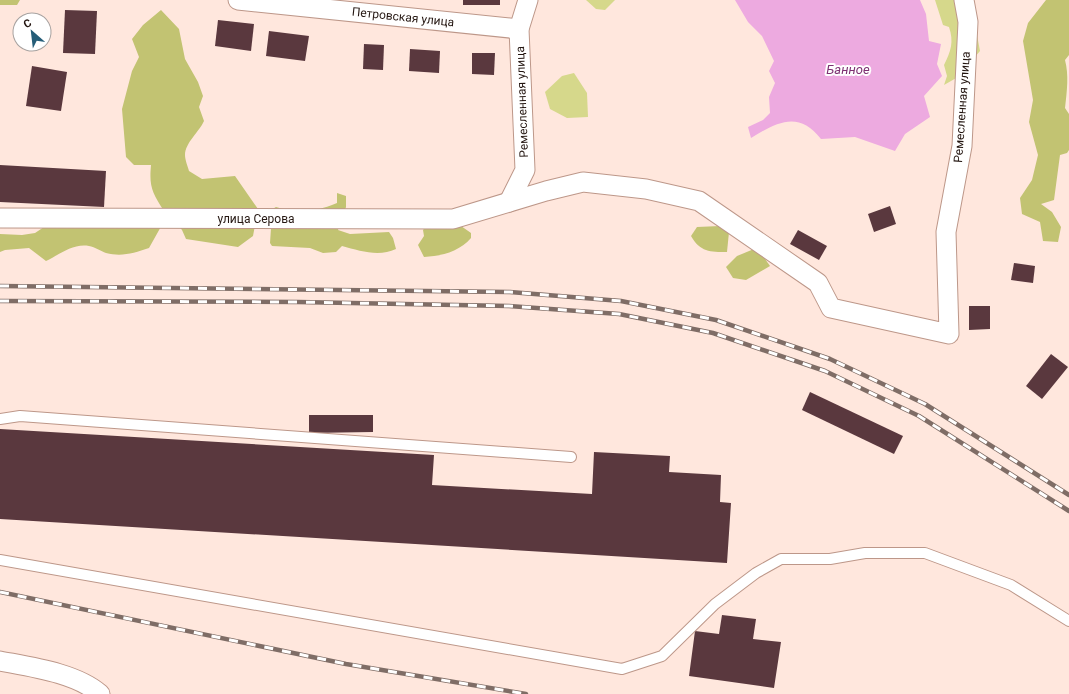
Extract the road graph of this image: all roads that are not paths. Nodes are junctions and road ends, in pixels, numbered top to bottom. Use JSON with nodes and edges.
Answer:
{"nodes":[{"id":1,"x":238,"y":0,"type":"edge"},
{"id":2,"x":528,"y":0,"type":"edge"},
{"id":3,"x":964,"y":0,"type":"edge"},
{"id":4,"x":519,"y":29,"type":"junction"},
{"id":5,"x":509,"y":202,"type":"junction"},
{"id":6,"x":0,"y":218,"type":"edge"},
{"id":7,"x":949,"y":334,"type":"joint"},
{"id":8,"x":0,"y":419,"type":"edge"},
{"id":9,"x":571,"y":457,"type":"dead end"},
{"id":10,"x":0,"y":560,"type":"edge"},
{"id":11,"x":1069,"y":621,"type":"edge"},
{"id":12,"x":0,"y":661,"type":"edge"},
{"id":13,"x":100,"y":694,"type":"edge"}],
"edges":[{"from":1,"to":4,"type":"street","name":"Петровская улица"},
{"from":2,"to":4,"type":"street","name":"Ремесленная улица"},
{"from":3,"to":7,"type":"street","name":"Ремесленная улица"},
{"from":4,"to":5,"type":"street","name":"Ремесленная улица"},
{"from":5,"to":6,"type":"street","name":"улица Серова"},
{"from":5,"to":7,"type":"street","name":"улица Серова"},
{"from":8,"to":9,"type":"lane"},
{"from":10,"to":11,"type":"lane"},
{"from":12,"to":13,"type":"street"}]}
